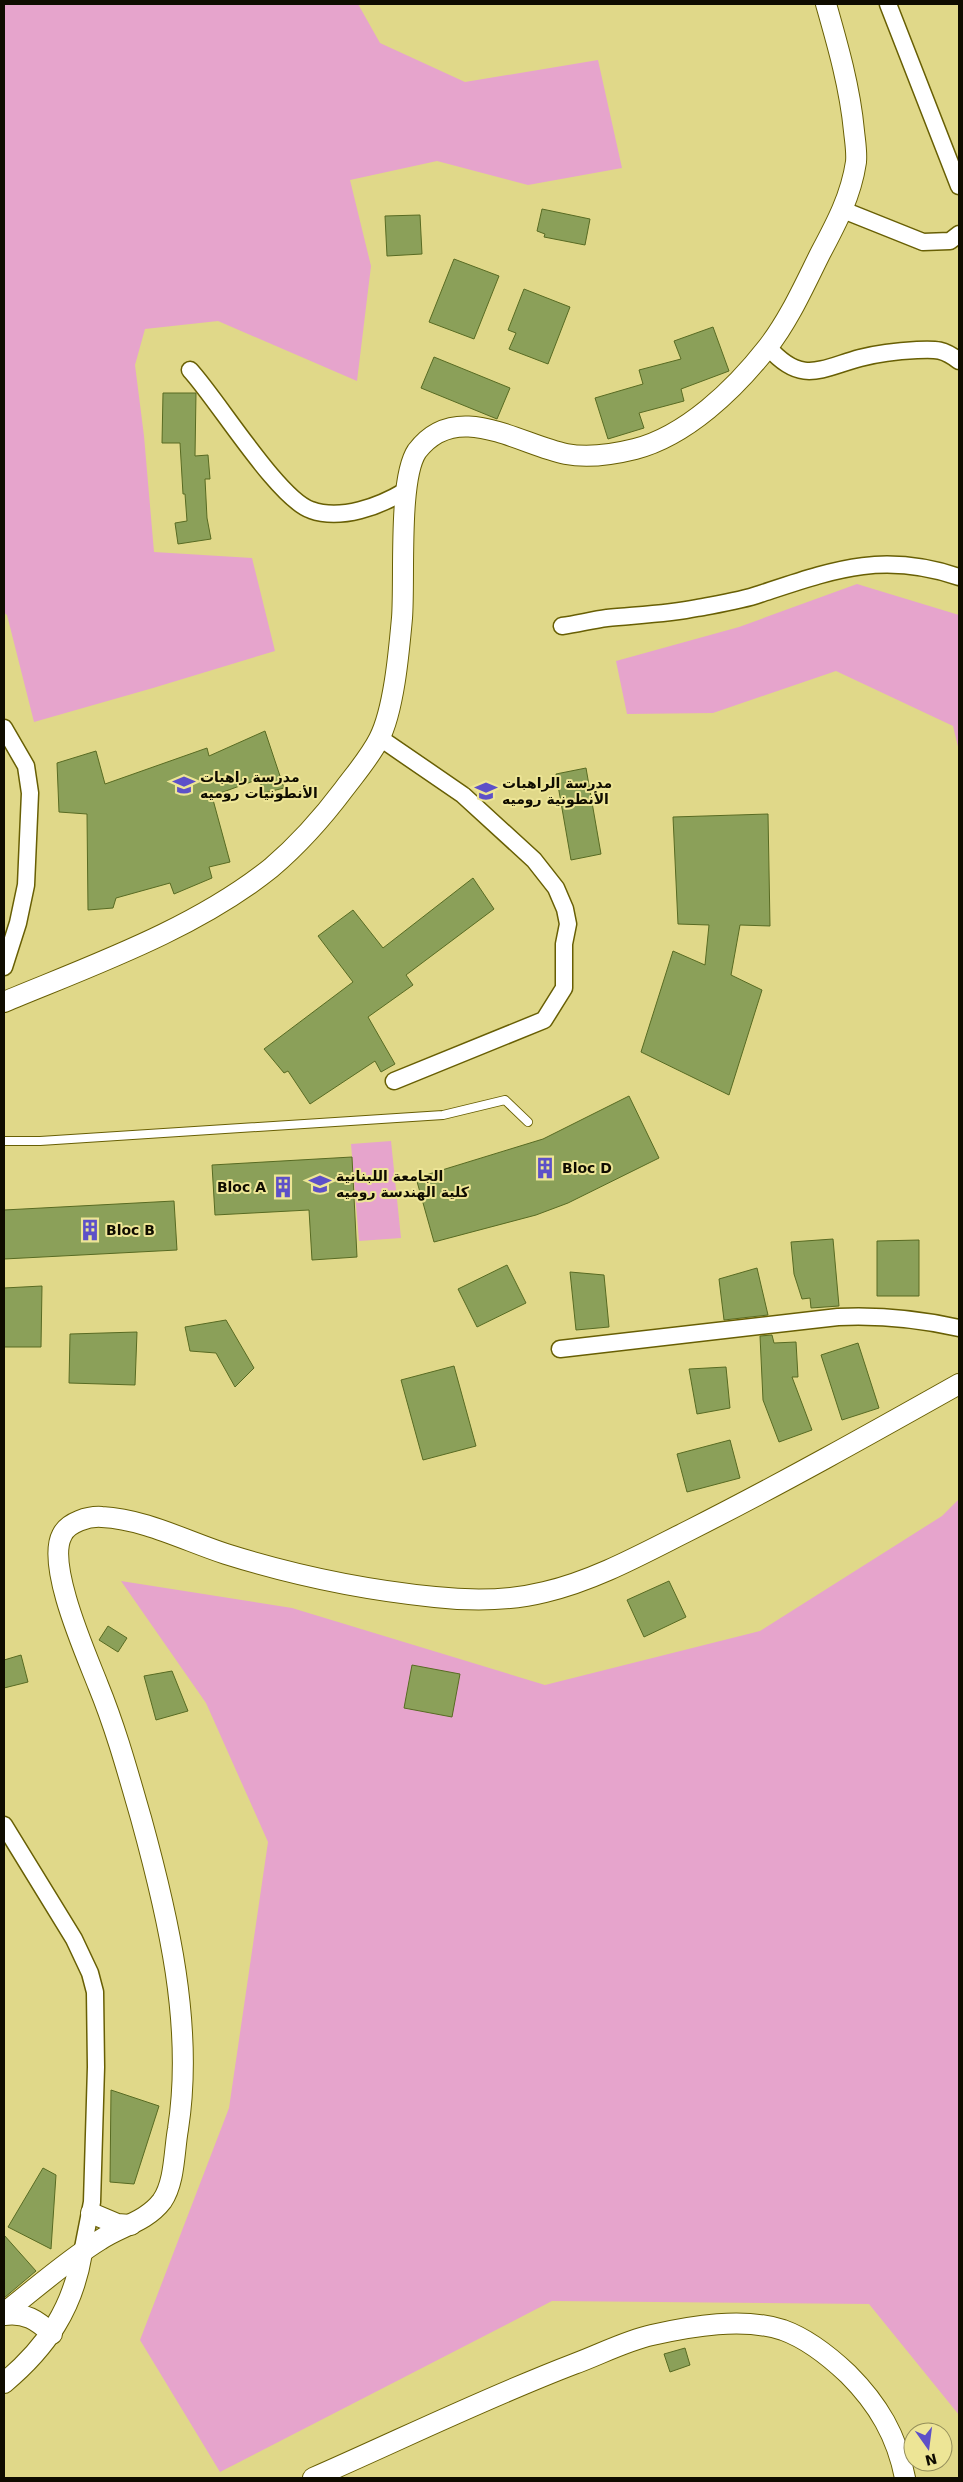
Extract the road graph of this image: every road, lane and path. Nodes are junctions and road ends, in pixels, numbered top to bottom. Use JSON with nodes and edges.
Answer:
{"nodes":[{"id":1,"x":826,"y":4,"type":"edge"},
{"id":2,"x":888,"y":4,"type":"edge"},
{"id":3,"x":959,"y":186,"type":"edge"},
{"id":4,"x":843,"y":210,"type":"junction"},
{"id":5,"x":959,"y":234,"type":"edge"},
{"id":6,"x":768,"y":347,"type":"junction"},
{"id":7,"x":959,"y":361,"type":"edge"},
{"id":8,"x":190,"y":370,"type":"dead end"},
{"id":9,"x":405,"y":491,"type":"junction"},
{"id":10,"x":959,"y":577,"type":"edge"},
{"id":11,"x":562,"y":626,"type":"dead end"},
{"id":12,"x":4,"y":728,"type":"edge"},
{"id":13,"x":380,"y":738,"type":"junction"},
{"id":14,"x":4,"y":967,"type":"edge"},
{"id":15,"x":4,"y":1002,"type":"edge"},
{"id":16,"x":394,"y":1081,"type":"dead end"},
{"id":17,"x":528,"y":1122,"type":"dead end"},
{"id":18,"x":4,"y":1141,"type":"edge"},
{"id":19,"x":959,"y":1328,"type":"edge"},
{"id":20,"x":560,"y":1349,"type":"dead end"},
{"id":21,"x":959,"y":1384,"type":"edge"},
{"id":22,"x":4,"y":1825,"type":"edge"},
{"id":23,"x":91,"y":2213,"type":"junction"},
{"id":24,"x":131,"y":2226,"type":"junction"},
{"id":25,"x":82,"y":2253,"type":"junction"},
{"id":26,"x":4,"y":2314,"type":"edge"},
{"id":27,"x":52,"y":2334,"type":"junction"},
{"id":28,"x":4,"y":2382,"type":"edge"},
{"id":29,"x":314,"y":2478,"type":"edge"},
{"id":30,"x":905,"y":2478,"type":"edge"}],
"edges":[{"from":1,"to":4,"type":"street"},
{"from":2,"to":3,"type":"street"},
{"from":4,"to":5,"type":"street"},
{"from":4,"to":6,"type":"street"},
{"from":6,"to":7,"type":"street"},
{"from":6,"to":9,"type":"street"},
{"from":8,"to":9,"type":"street"},
{"from":9,"to":13,"type":"street"},
{"from":10,"to":11,"type":"street"},
{"from":12,"to":14,"type":"street"},
{"from":13,"to":15,"type":"street"},
{"from":13,"to":16,"type":"street"},
{"from":17,"to":18,"type":"lane"},
{"from":19,"to":20,"type":"street"},
{"from":21,"to":24,"type":"street"},
{"from":22,"to":23,"type":"street"},
{"from":23,"to":24,"type":"street"},
{"from":23,"to":25,"type":"street"},
{"from":24,"to":25,"type":"street"},
{"from":25,"to":26,"type":"street"},
{"from":25,"to":27,"type":"street"},
{"from":26,"to":27,"type":"street"},
{"from":27,"to":28,"type":"street"},
{"from":29,"to":30,"type":"street"}]}
